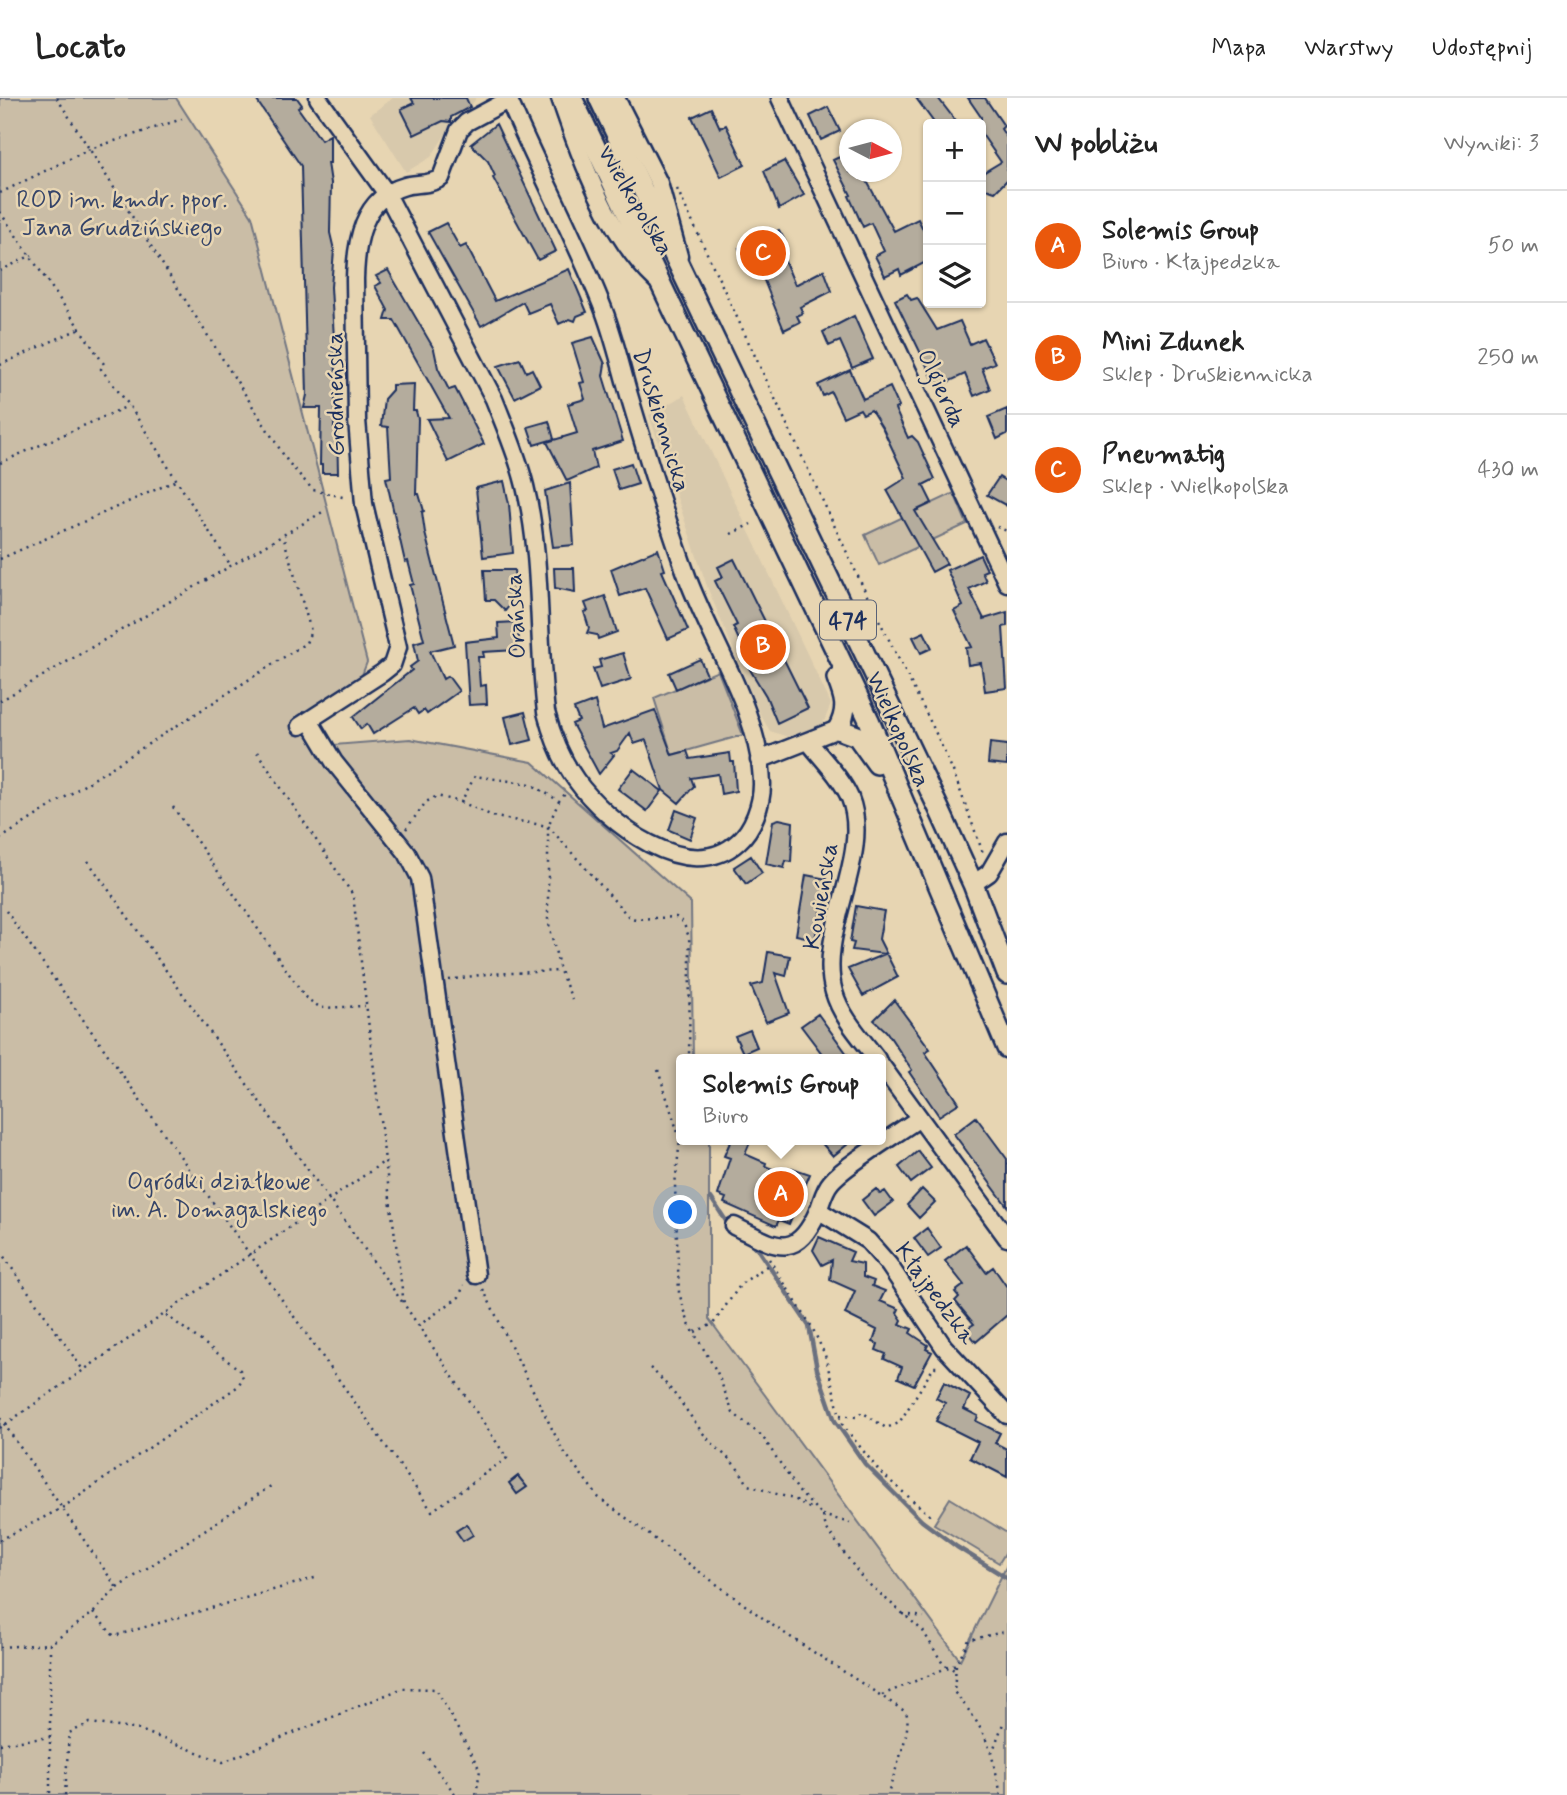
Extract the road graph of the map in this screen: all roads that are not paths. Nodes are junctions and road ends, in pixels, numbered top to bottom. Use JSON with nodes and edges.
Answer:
{"nodes":[{"id":1,"x":318,"y":98,"type":"edge"},
{"id":2,"x":560,"y":98,"type":"edge"},
{"id":3,"x":572,"y":98,"type":"edge"},
{"id":4,"x":599,"y":98,"type":"edge"},
{"id":5,"x":616,"y":98,"type":"edge"},
{"id":6,"x":780,"y":98,"type":"edge"},
{"id":7,"x":508,"y":99,"type":"edge"},
{"id":8,"x":387,"y":194,"type":"junction"},
{"id":9,"x":681,"y":269,"type":"junction"},
{"id":10,"x":661,"y":285,"type":"junction"},
{"id":11,"x":1007,"y":583,"type":"edge"},
{"id":12,"x":814,"y":603,"type":"junction"},
{"id":13,"x":838,"y":729,"type":"junction"},
{"id":14,"x":809,"y":742,"type":"junction"},
{"id":15,"x":759,"y":761,"type":"junction"},
{"id":16,"x":913,"y":822,"type":"junction"},
{"id":17,"x":1007,"y":842,"type":"edge"},
{"id":18,"x":973,"y":884,"type":"junction"},
{"id":19,"x":1007,"y":974,"type":"edge"},
{"id":20,"x":1007,"y":1048,"type":"edge"},
{"id":21,"x":873,"y":1054,"type":"edge"},
{"id":22,"x":886,"y":1072,"type":"edge"},
{"id":23,"x":918,"y":1119,"type":"junction"},
{"id":24,"x":886,"y":1142,"type":"edge"},
{"id":25,"x":882,"y":1145,"type":"edge"},
{"id":26,"x":818,"y":1210,"type":"junction"},
{"id":27,"x":734,"y":1226,"type":"dead end"},
{"id":28,"x":1007,"y":1238,"type":"edge"},
{"id":29,"x":476,"y":1275,"type":"road end"},
{"id":30,"x":1007,"y":1415,"type":"edge"}],
"edges":[{"from":1,"to":8,"type":"street","name":"Orańska"},
{"from":2,"to":10,"type":"street","name":"Wielkopolska"},
{"from":3,"to":10,"type":"main road","name":"Wielkopolska","number":"474"},
{"from":4,"to":9,"type":"main road","name":"Wielkopolska","number":"474"},
{"from":5,"to":9,"type":"street","name":"Wielkopolska"},
{"from":6,"to":11,"type":"street","name":"Olgierda"},
{"from":7,"to":8,"type":"street"},
{"from":7,"to":15,"type":"street","name":"Druskiennicka"},
{"from":8,"to":15,"type":"street","name":"Orańska"},
{"from":8,"to":29,"type":"street","name":"Grodnieńska"},
{"from":9,"to":18,"type":"main road","name":"Wielkopolska","number":"474"},
{"from":10,"to":12,"type":"main road","name":"Wielkopolska","number":"474"},
{"from":12,"to":13,"type":"main road"},
{"from":12,"to":16,"type":"main road","name":"Wielkopolska","number":"474"},
{"from":13,"to":14,"type":"street"},
{"from":13,"to":16,"type":"main road"},
{"from":14,"to":15,"type":"street"},
{"from":14,"to":21,"type":"street","name":"Kowieńska"},
{"from":16,"to":20,"type":"main road","name":"Wielkopolska","number":"474"},
{"from":17,"to":18,"type":"street"},
{"from":18,"to":19,"type":"main road","name":"Wielkopolska","number":"474"},
{"from":22,"to":23,"type":"street"},
{"from":23,"to":24,"type":"street"},
{"from":23,"to":28,"type":"street"},
{"from":25,"to":26,"type":"street"},
{"from":26,"to":27,"type":"street"},
{"from":26,"to":30,"type":"street","name":"Kłajpedzka"}]}
